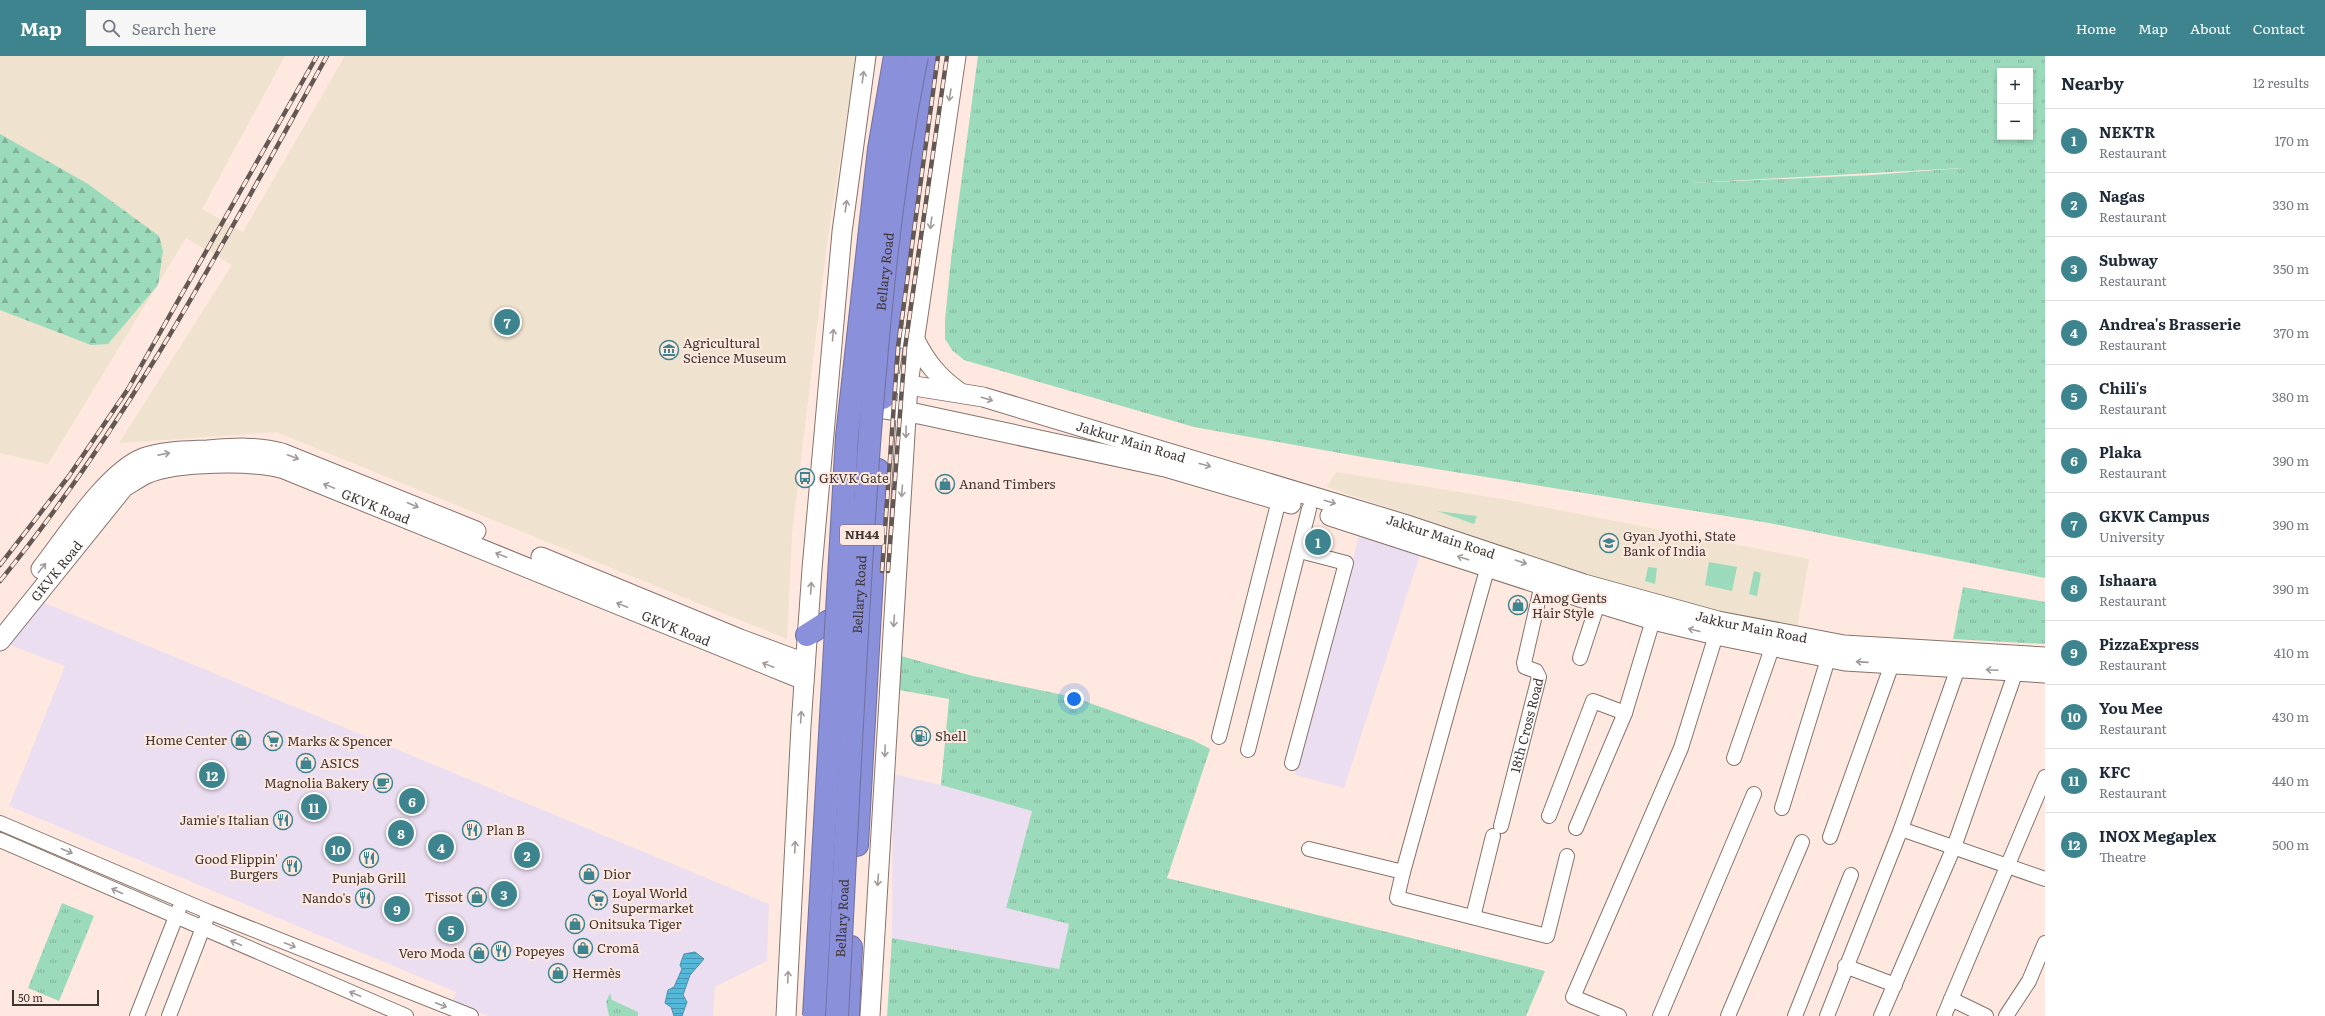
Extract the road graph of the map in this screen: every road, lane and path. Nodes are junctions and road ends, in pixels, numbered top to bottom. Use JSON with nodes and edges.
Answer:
{"nodes":[{"id":1,"x":866,"y":56,"type":"edge"},
{"id":2,"x":886,"y":56,"type":"edge"},
{"id":3,"x":895,"y":56,"type":"edge"},
{"id":4,"x":917,"y":56,"type":"edge"},
{"id":5,"x":928,"y":56,"type":"edge"},
{"id":6,"x":956,"y":56,"type":"edge"},
{"id":7,"x":890,"y":336,"type":"junction"},
{"id":8,"x":915,"y":340,"type":"junction"},
{"id":9,"x":836,"y":375,"type":"junction"},
{"id":10,"x":885,"y":380,"type":"junction"},
{"id":11,"x":908,"y":384,"type":"junction"},
{"id":12,"x":961,"y":393,"type":"junction"},
{"id":13,"x":834,"y":401,"type":"junction"},
{"id":14,"x":882,"y":409,"type":"junction"},
{"id":15,"x":906,"y":412,"type":"junction"},
{"id":16,"x":136,"y":471,"type":"junction"},
{"id":17,"x":1279,"y":500,"type":"junction"},
{"id":18,"x":1309,"y":509,"type":"junction"},
{"id":19,"x":1300,"y":551,"type":"junction"},
{"id":20,"x":1488,"y":566,"type":"junction"},
{"id":21,"x":1542,"y":584,"type":"junction"},
{"id":22,"x":1588,"y":595,"type":"junction"},
{"id":23,"x":0,"y":620,"type":"edge"},
{"id":24,"x":1653,"y":620,"type":"junction"},
{"id":25,"x":829,"y":621,"type":"junction"},
{"id":26,"x":807,"y":635,"type":"junction"},
{"id":27,"x":1716,"y":635,"type":"junction"},
{"id":28,"x":0,"y":641,"type":"edge"},
{"id":29,"x":1772,"y":648,"type":"junction"},
{"id":30,"x":2045,"y":657,"type":"edge"},
{"id":31,"x":1580,"y":658,"type":"dead end"},
{"id":32,"x":1828,"y":659,"type":"junction"},
{"id":33,"x":1958,"y":660,"type":"junction"},
{"id":34,"x":1892,"y":664,"type":"junction"},
{"id":35,"x":2016,"y":671,"type":"junction"},
{"id":36,"x":804,"y":672,"type":"junction"},
{"id":37,"x":2045,"y":673,"type":"edge"},
{"id":38,"x":1625,"y":713,"type":"junction"},
{"id":39,"x":1220,"y":737,"type":"dead end"},
{"id":40,"x":1248,"y":750,"type":"dead end"},
{"id":41,"x":1734,"y":758,"type":"dead end"},
{"id":42,"x":1292,"y":763,"type":"dead end"},
{"id":43,"x":2045,"y":777,"type":"edge"},
{"id":44,"x":1754,"y":794,"type":"dead end"},
{"id":45,"x":1782,"y":808,"type":"dead end"},
{"id":46,"x":1549,"y":816,"type":"dead end"},
{"id":47,"x":0,"y":823,"type":"edge"},
{"id":48,"x":1576,"y":828,"type":"dead end"},
{"id":49,"x":1901,"y":829,"type":"junction"},
{"id":50,"x":1830,"y":837,"type":"dead end"},
{"id":51,"x":1,"y":842,"type":"edge"},
{"id":52,"x":1802,"y":842,"type":"dead end"},
{"id":53,"x":1954,"y":847,"type":"junction"},
{"id":54,"x":1309,"y":849,"type":"dead end"},
{"id":55,"x":1567,"y":856,"type":"dead end"},
{"id":56,"x":2009,"y":866,"type":"junction"},
{"id":57,"x":1403,"y":872,"type":"junction"},
{"id":58,"x":1851,"y":875,"type":"dead end"},
{"id":59,"x":2045,"y":879,"type":"edge"},
{"id":60,"x":182,"y":901,"type":"junction"},
{"id":61,"x":209,"y":912,"type":"junction"},
{"id":62,"x":1473,"y":916,"type":"junction"},
{"id":63,"x":176,"y":917,"type":"junction"},
{"id":64,"x":202,"y":928,"type":"junction"},
{"id":65,"x":2045,"y":943,"type":"edge"},
{"id":66,"x":1846,"y":966,"type":"junction"},
{"id":67,"x":1895,"y":985,"type":"junction"},
{"id":68,"x":412,"y":994,"type":"junction"},
{"id":69,"x":1951,"y":999,"type":"junction"},
{"id":70,"x":378,"y":1010,"type":"edge"},
{"id":71,"x":137,"y":1016,"type":"edge"},
{"id":72,"x":169,"y":1016,"type":"edge"},
{"id":73,"x":404,"y":1016,"type":"edge"},
{"id":74,"x":471,"y":1016,"type":"edge"},
{"id":75,"x":786,"y":1016,"type":"edge"},
{"id":76,"x":803,"y":1016,"type":"edge"},
{"id":77,"x":814,"y":1016,"type":"edge"},
{"id":78,"x":837,"y":1016,"type":"edge"},
{"id":79,"x":848,"y":1016,"type":"edge"},
{"id":80,"x":870,"y":1016,"type":"edge"},
{"id":81,"x":1619,"y":1016,"type":"edge"},
{"id":82,"x":1660,"y":1016,"type":"edge"},
{"id":83,"x":1728,"y":1016,"type":"edge"},
{"id":84,"x":1795,"y":1016,"type":"edge"},
{"id":85,"x":1827,"y":1016,"type":"edge"},
{"id":86,"x":1881,"y":1016,"type":"edge"},
{"id":87,"x":1944,"y":1016,"type":"edge"},
{"id":88,"x":1986,"y":1016,"type":"edge"},
{"id":89,"x":2006,"y":1016,"type":"edge"}],
"edges":[{"from":9,"to":1,"type":"main road","one_way":true},
{"from":2,"to":9,"type":"highway"},
{"from":3,"to":77,"type":"highway","name":"Bellary Road","number":"NH44","bridge":true},
{"from":4,"to":78,"type":"highway","name":"Bellary Road","number":"NH44","bridge":true},
{"from":5,"to":7,"type":"highway","name":"Bellary Road"},
{"from":6,"to":8,"type":"main road","one_way":true},
{"from":7,"to":8,"type":"main road"},
{"from":7,"to":10,"type":"highway","name":"Bellary Road"},
{"from":8,"to":11,"type":"main road"},
{"from":8,"to":12,"type":"main road"},
{"from":9,"to":10,"type":"main road","name":"Jakkur Main Road"},
{"from":9,"to":13,"type":"highway"},
{"from":10,"to":11,"type":"main road","name":"Jakkur Main Road"},
{"from":10,"to":14,"type":"highway","name":"Bellary Road"},
{"from":11,"to":12,"type":"main road","name":"Jakkur Main Road"},
{"from":11,"to":15,"type":"main road"},
{"from":12,"to":22,"type":"main road","name":"Jakkur Main Road","one_way":true},
{"from":13,"to":14,"type":"main road","name":"Jakkur Main Road"},
{"from":13,"to":25,"type":"highway"},
{"from":26,"to":13,"type":"main road","one_way":true},
{"from":14,"to":15,"type":"main road","name":"Jakkur Main Road"},
{"from":14,"to":79,"type":"highway","name":"Bellary Road"},
{"from":15,"to":17,"type":"main road","name":"Jakkur Main Road"},
{"from":15,"to":80,"type":"main road","one_way":true},
{"from":23,"to":16,"type":"main road","name":"GKVK Road","one_way":true},
{"from":16,"to":28,"type":"main road","name":"GKVK Road"},
{"from":16,"to":36,"type":"main road","name":"GKVK Road"},
{"from":17,"to":18,"type":"main road","name":"Jakkur Main Road"},
{"from":17,"to":39,"type":"street"},
{"from":18,"to":19,"type":"street"},
{"from":20,"to":18,"type":"main road","name":"Jakkur Main Road","one_way":true},
{"from":19,"to":40,"type":"street"},
{"from":19,"to":42,"type":"street"},
{"from":20,"to":21,"type":"main road","name":"Jakkur Main Road"},
{"from":20,"to":57,"type":"street"},
{"from":21,"to":22,"type":"main road","name":"Jakkur Main Road"},
{"from":21,"to":62,"type":"street","name":"18th Cross Road"},
{"from":22,"to":24,"type":"main road","name":"Jakkur Main Road"},
{"from":22,"to":31,"type":"street"},
{"from":22,"to":33,"type":"main road","name":"Jakkur Main Road"},
{"from":27,"to":24,"type":"main road","name":"Jakkur Main Road","one_way":true},
{"from":24,"to":38,"type":"street"},
{"from":25,"to":26,"type":"highway"},
{"from":25,"to":76,"type":"highway"},
{"from":26,"to":36,"type":"main road"},
{"from":27,"to":29,"type":"main road","name":"Jakkur Main Road"},
{"from":27,"to":81,"type":"street"},
{"from":29,"to":32,"type":"main road","name":"Jakkur Main Road"},
{"from":29,"to":41,"type":"street"},
{"from":30,"to":33,"type":"main road","name":"Jakkur Main Road"},
{"from":34,"to":32,"type":"main road","name":"Jakkur Main Road","one_way":true},
{"from":32,"to":45,"type":"street"},
{"from":33,"to":34,"type":"main road","name":"Jakkur Main Road"},
{"from":35,"to":33,"type":"main road","name":"Jakkur Main Road","one_way":true},
{"from":33,"to":49,"type":"street"},
{"from":34,"to":50,"type":"street"},
{"from":35,"to":37,"type":"main road","name":"Jakkur Main Road"},
{"from":35,"to":53,"type":"street"},
{"from":75,"to":36,"type":"main road","one_way":true},
{"from":38,"to":46,"type":"street"},
{"from":38,"to":48,"type":"street"},
{"from":43,"to":56,"type":"street"},
{"from":44,"to":82,"type":"street"},
{"from":47,"to":60,"type":"street","one_way":true},
{"from":49,"to":53,"type":"street"},
{"from":49,"to":66,"type":"street"},
{"from":63,"to":51,"type":"street","one_way":true},
{"from":52,"to":83,"type":"street"},
{"from":53,"to":56,"type":"street"},
{"from":53,"to":67,"type":"street"},
{"from":54,"to":57,"type":"street"},
{"from":55,"to":62,"type":"street"},
{"from":56,"to":59,"type":"street"},
{"from":56,"to":69,"type":"street"},
{"from":57,"to":62,"type":"street"},
{"from":58,"to":84,"type":"street"},
{"from":60,"to":61,"type":"street"},
{"from":60,"to":63,"type":"street"},
{"from":61,"to":64,"type":"street"},
{"from":61,"to":68,"type":"street","one_way":true},
{"from":63,"to":64,"type":"street"},
{"from":63,"to":71,"type":"street"},
{"from":70,"to":64,"type":"street","one_way":true},
{"from":64,"to":72,"type":"street"},
{"from":65,"to":89,"type":"street"},
{"from":66,"to":67,"type":"street"},
{"from":66,"to":85,"type":"street"},
{"from":67,"to":86,"type":"street"},
{"from":68,"to":73,"type":"street"},
{"from":68,"to":74,"type":"street","one_way":true},
{"from":69,"to":87,"type":"street"},
{"from":69,"to":88,"type":"street"},
{"from":70,"to":73,"type":"street"}]}
